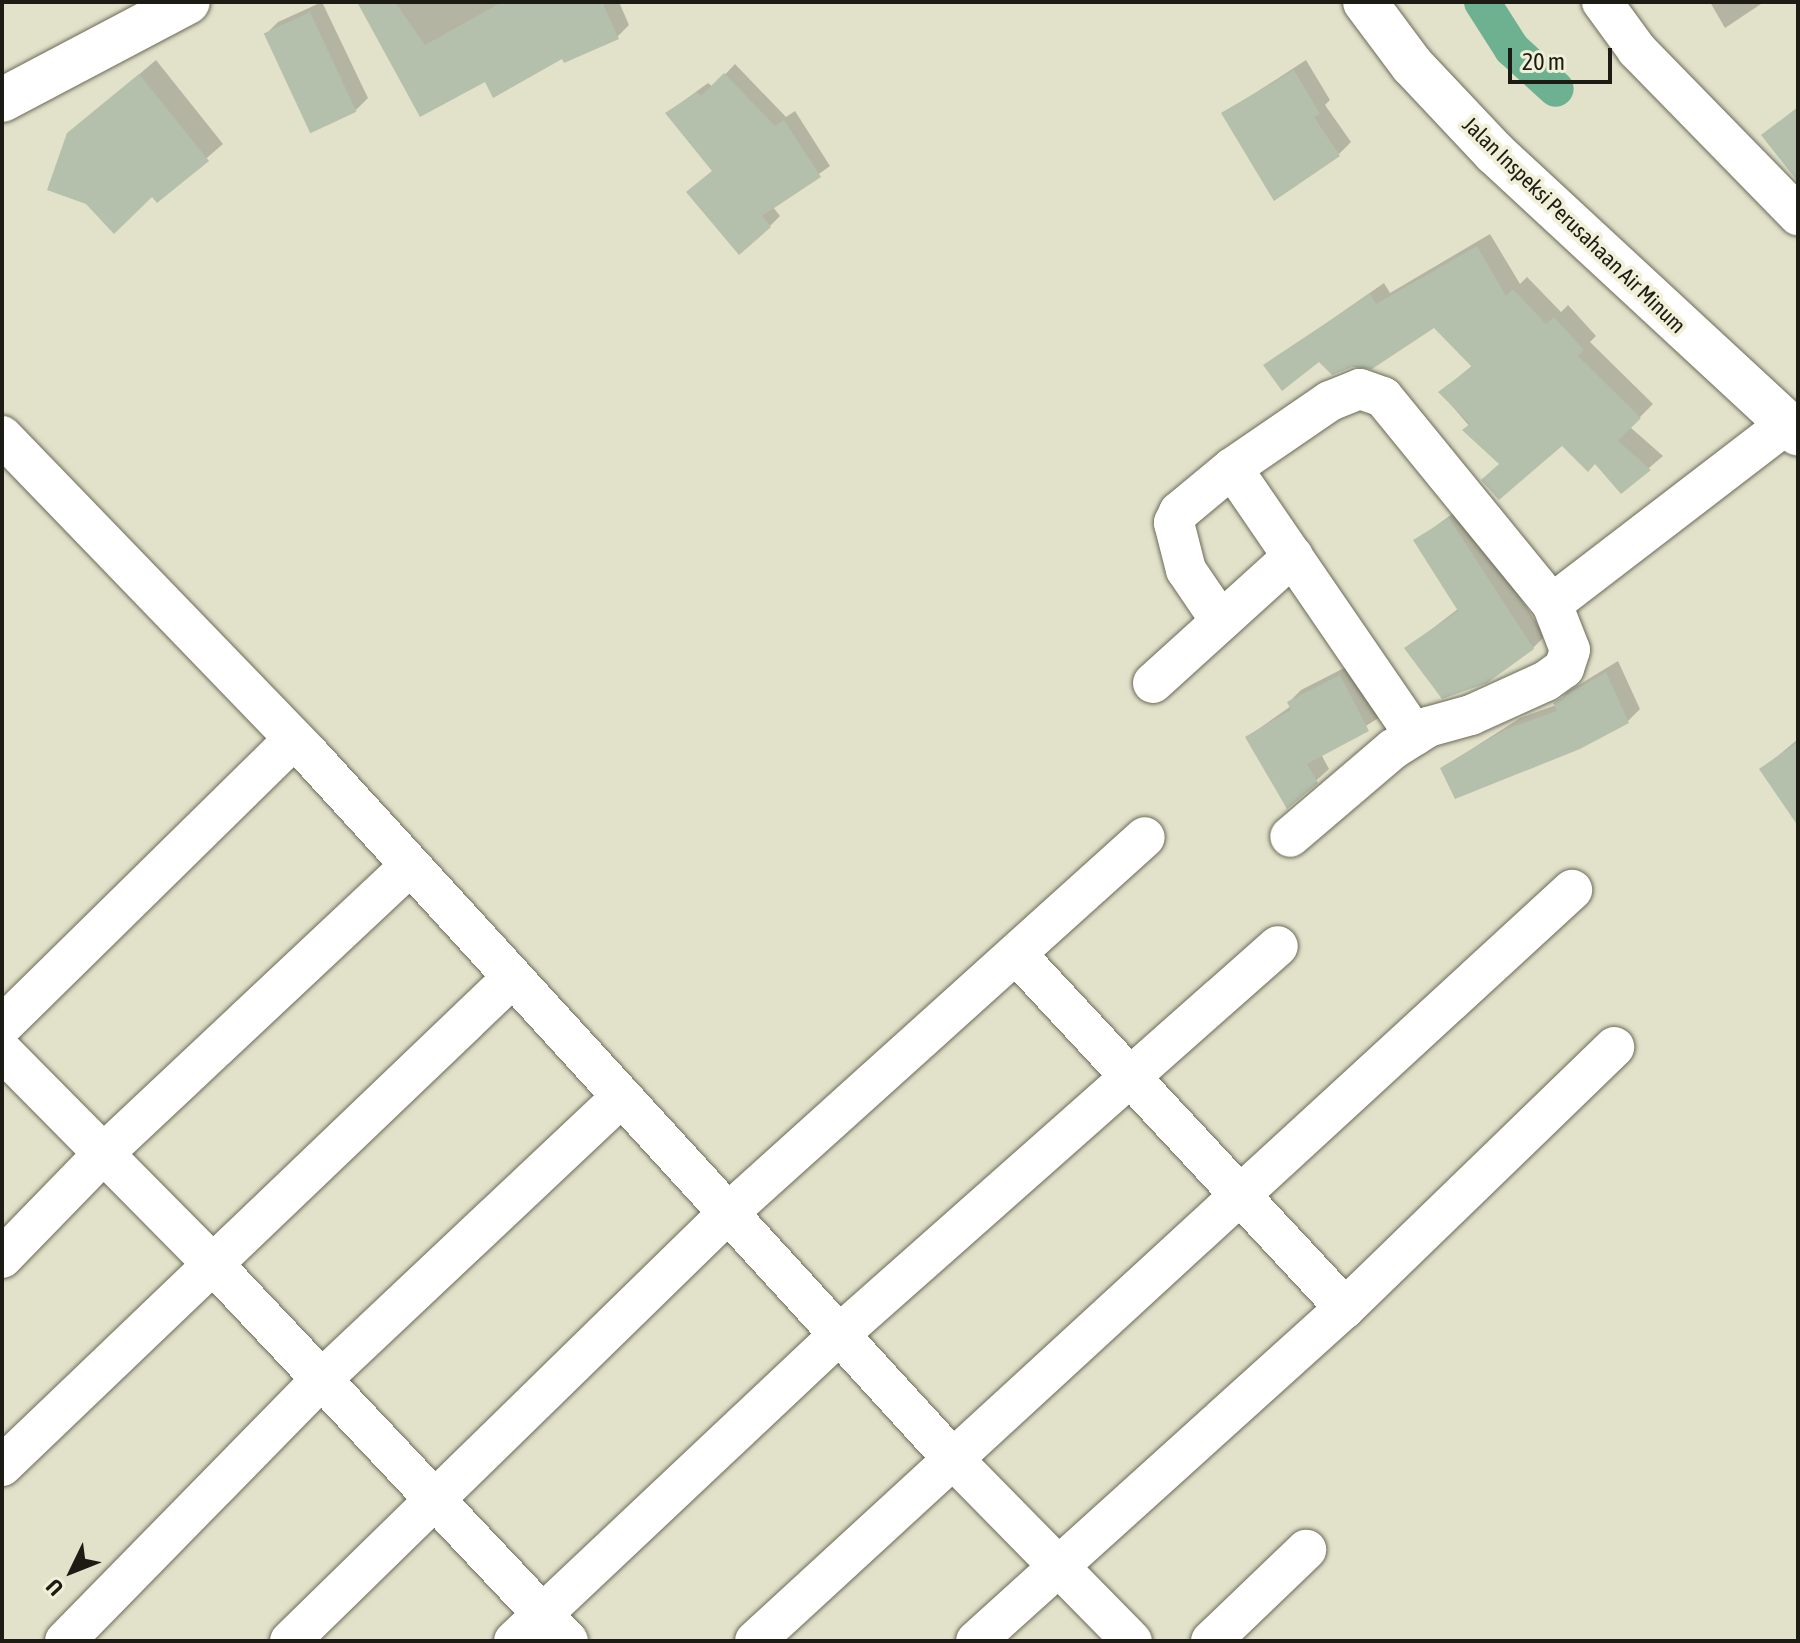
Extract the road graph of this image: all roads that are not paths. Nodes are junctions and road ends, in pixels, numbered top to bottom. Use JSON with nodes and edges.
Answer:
{"nodes":[{"id":1,"x":188,"y":2,"type":"edge"},
{"id":2,"x":1365,"y":2,"type":"edge"},
{"id":3,"x":1602,"y":2,"type":"edge"},
{"id":4,"x":3,"y":98,"type":"edge"},
{"id":5,"x":1798,"y":215,"type":"edge"},
{"id":6,"x":1793,"y":429,"type":"edge"},
{"id":7,"x":2,"y":436,"type":"edge"},
{"id":8,"x":1232,"y":468,"type":"junction"},
{"id":9,"x":1293,"y":556,"type":"junction"},
{"id":10,"x":1552,"y":604,"type":"junction"},
{"id":11,"x":1220,"y":620,"type":"junction"},
{"id":12,"x":1153,"y":683,"type":"dead end"},
{"id":13,"x":1415,"y":735,"type":"junction"},
{"id":14,"x":294,"y":739,"type":"junction"},
{"id":15,"x":1145,"y":837,"type":"dead end"},
{"id":16,"x":1290,"y":837,"type":"dead end"},
{"id":17,"x":410,"y":866,"type":"junction"},
{"id":18,"x":1572,"y":890,"type":"dead end"},
{"id":19,"x":1278,"y":946,"type":"dead end"},
{"id":20,"x":1017,"y":955,"type":"junction"},
{"id":21,"x":512,"y":978,"type":"junction"},
{"id":22,"x":2,"y":1026,"type":"edge"},
{"id":23,"x":1614,"y":1047,"type":"dead end"},
{"id":24,"x":2,"y":1051,"type":"edge"},
{"id":25,"x":1132,"y":1075,"type":"junction"},
{"id":26,"x":621,"y":1097,"type":"junction"},
{"id":27,"x":103,"y":1154,"type":"junction"},
{"id":28,"x":1242,"y":1193,"type":"junction"},
{"id":29,"x":728,"y":1213,"type":"junction"},
{"id":30,"x":2,"y":1258,"type":"edge"},
{"id":31,"x":212,"y":1263,"type":"junction"},
{"id":32,"x":1345,"y":1308,"type":"junction"},
{"id":33,"x":842,"y":1332,"type":"junction"},
{"id":34,"x":321,"y":1380,"type":"junction"},
{"id":35,"x":953,"y":1459,"type":"junction"},
{"id":36,"x":2,"y":1466,"type":"edge"},
{"id":37,"x":436,"y":1499,"type":"junction"},
{"id":38,"x":1306,"y":1550,"type":"dead end"},
{"id":39,"x":1055,"y":1568,"type":"junction"},
{"id":40,"x":556,"y":1627,"type":"edge"},
{"id":41,"x":65,"y":1641,"type":"edge"},
{"id":42,"x":290,"y":1641,"type":"edge"},
{"id":43,"x":514,"y":1641,"type":"edge"},
{"id":44,"x":755,"y":1641,"type":"edge"},
{"id":45,"x":976,"y":1641,"type":"edge"},
{"id":46,"x":1132,"y":1641,"type":"edge"},
{"id":47,"x":1211,"y":1641,"type":"edge"}],
"edges":[{"from":1,"to":4,"type":"street"},
{"from":2,"to":6,"type":"street","name":"Jalan Inspeksi Perusahaan Air Minum"},
{"from":3,"to":5,"type":"street"},
{"from":6,"to":10,"type":"street"},
{"from":7,"to":14,"type":"street"},
{"from":8,"to":9,"type":"street"},
{"from":8,"to":10,"type":"street"},
{"from":8,"to":11,"type":"street"},
{"from":9,"to":11,"type":"street"},
{"from":9,"to":13,"type":"street"},
{"from":10,"to":13,"type":"street"},
{"from":11,"to":12,"type":"street"},
{"from":13,"to":16,"type":"street"},
{"from":14,"to":17,"type":"street"},
{"from":14,"to":22,"type":"street"},
{"from":15,"to":20,"type":"street"},
{"from":17,"to":21,"type":"street"},
{"from":17,"to":27,"type":"street"},
{"from":18,"to":28,"type":"street"},
{"from":19,"to":25,"type":"street"},
{"from":20,"to":25,"type":"street"},
{"from":20,"to":29,"type":"street"},
{"from":21,"to":26,"type":"street"},
{"from":21,"to":31,"type":"street"},
{"from":23,"to":32,"type":"street"},
{"from":24,"to":27,"type":"street"},
{"from":25,"to":28,"type":"street"},
{"from":25,"to":33,"type":"street"},
{"from":26,"to":29,"type":"street"},
{"from":26,"to":34,"type":"street"},
{"from":27,"to":30,"type":"street"},
{"from":27,"to":31,"type":"street"},
{"from":28,"to":32,"type":"street"},
{"from":28,"to":35,"type":"street"},
{"from":29,"to":33,"type":"street"},
{"from":29,"to":37,"type":"street"},
{"from":31,"to":34,"type":"street"},
{"from":31,"to":36,"type":"street"},
{"from":32,"to":39,"type":"street"},
{"from":33,"to":35,"type":"street"},
{"from":33,"to":40,"type":"street"},
{"from":34,"to":37,"type":"street"},
{"from":34,"to":41,"type":"street"},
{"from":35,"to":39,"type":"street"},
{"from":35,"to":44,"type":"street"},
{"from":37,"to":40,"type":"street"},
{"from":37,"to":42,"type":"street"},
{"from":38,"to":47,"type":"street"},
{"from":39,"to":45,"type":"street"},
{"from":39,"to":46,"type":"street"},
{"from":40,"to":43,"type":"street"}]}
